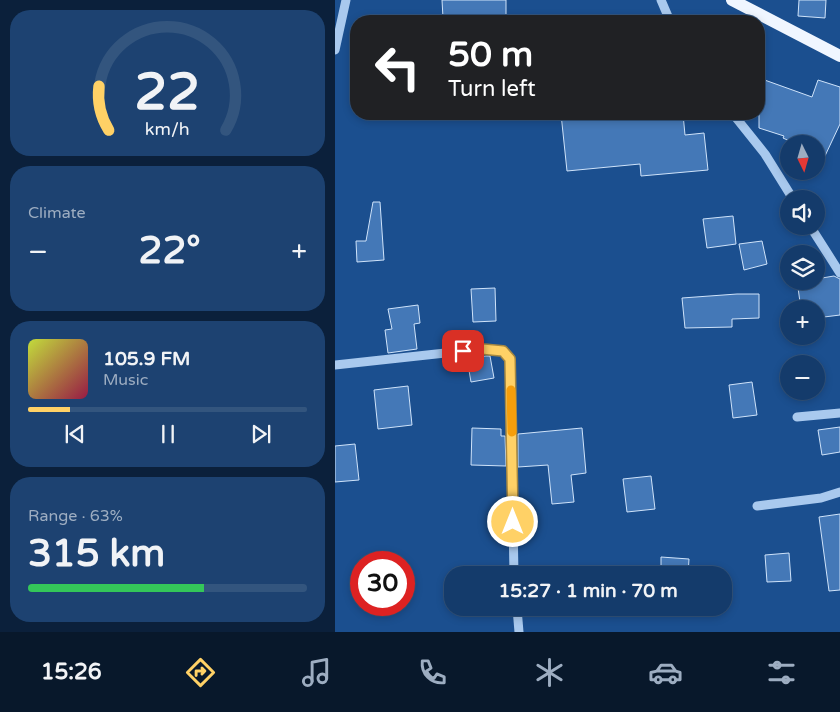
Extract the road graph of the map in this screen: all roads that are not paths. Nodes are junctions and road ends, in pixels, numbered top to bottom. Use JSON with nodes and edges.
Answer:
{"nodes":[{"id":1,"x":346,"y":0,"type":"edge"},
{"id":2,"x":661,"y":0,"type":"edge"},
{"id":3,"x":731,"y":0,"type":"edge"},
{"id":4,"x":668,"y":15,"type":"edge"},
{"id":5,"x":760,"y":15,"type":"edge"},
{"id":6,"x":765,"y":17,"type":"edge"},
{"id":7,"x":335,"y":50,"type":"edge"},
{"id":8,"x":840,"y":56,"type":"edge"},
{"id":9,"x":738,"y":120,"type":"edge"},
{"id":10,"x":787,"y":190,"type":"edge"},
{"id":11,"x":817,"y":235,"type":"edge"},
{"id":12,"x":840,"y":273,"type":"edge"},
{"id":13,"x":335,"y":365,"type":"edge"},
{"id":14,"x":840,"y":413,"type":"edge"},
{"id":15,"x":797,"y":417,"type":"dead end"},
{"id":16,"x":840,"y":492,"type":"edge"},
{"id":17,"x":757,"y":506,"type":"dead end"},
{"id":18,"x":515,"y":566,"type":"edge"},
{"id":19,"x":518,"y":616,"type":"edge"},
{"id":20,"x":519,"y":632,"type":"edge"}],
"edges":[{"from":1,"to":7,"type":"street"},
{"from":2,"to":4,"type":"street"},
{"from":3,"to":5,"type":"main road"},
{"from":6,"to":8,"type":"main road"},
{"from":9,"to":10,"type":"street"},
{"from":11,"to":12,"type":"street"},
{"from":13,"to":18,"type":"street"},
{"from":14,"to":15,"type":"street"},
{"from":16,"to":17,"type":"street"},
{"from":19,"to":20,"type":"street"}]}
